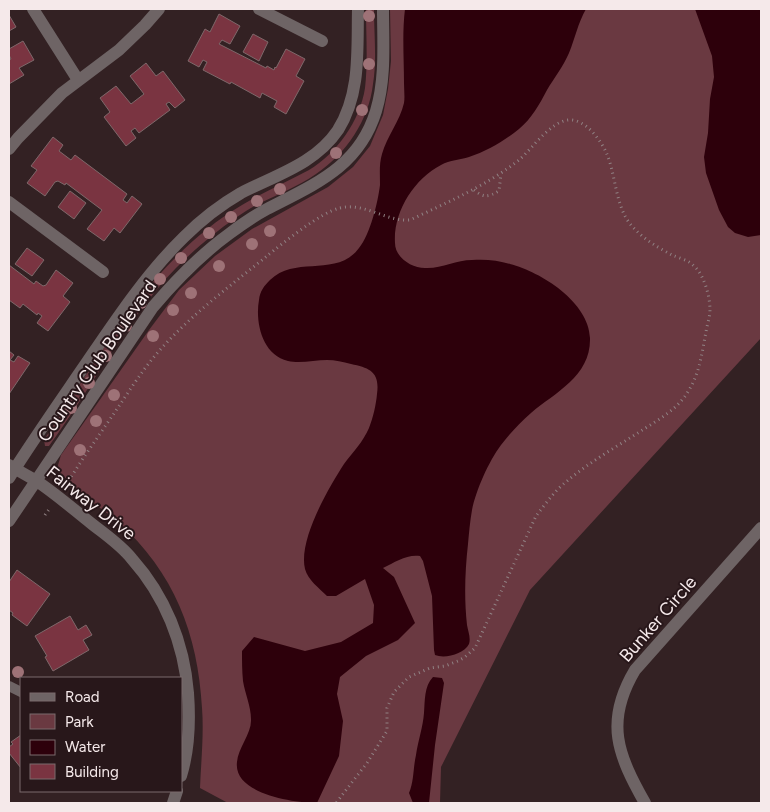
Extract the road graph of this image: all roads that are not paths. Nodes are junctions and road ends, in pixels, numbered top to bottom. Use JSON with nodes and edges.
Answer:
{"nodes":[{"id":1,"x":33,"y":9,"type":"edge"},
{"id":2,"x":159,"y":9,"type":"edge"},
{"id":3,"x":259,"y":9,"type":"edge"},
{"id":4,"x":358,"y":9,"type":"edge"},
{"id":5,"x":383,"y":9,"type":"edge"},
{"id":6,"x":322,"y":42,"type":"dead end"},
{"id":7,"x":78,"y":80,"type":"junction"},
{"id":8,"x":9,"y":149,"type":"edge"},
{"id":9,"x":9,"y":202,"type":"edge"},
{"id":10,"x":104,"y":272,"type":"dead end"},
{"id":11,"x":11,"y":470,"type":"edge"},
{"id":12,"x":36,"y":481,"type":"junction"},
{"id":13,"x":9,"y":521,"type":"edge"},
{"id":14,"x":761,"y":528,"type":"edge"},
{"id":15,"x":182,"y":771,"type":"edge"},
{"id":16,"x":645,"y":803,"type":"edge"}],
"edges":[{"from":1,"to":7,"type":"street"},
{"from":2,"to":7,"type":"street"},
{"from":3,"to":6,"type":"street"},
{"from":4,"to":11,"type":"street","name":"Country Club Boulevard"},
{"from":5,"to":12,"type":"street","name":"Country Club Boulevard"},
{"from":7,"to":8,"type":"street"},
{"from":9,"to":10,"type":"street"},
{"from":11,"to":12,"type":"street","name":"Fairway Drive"},
{"from":12,"to":13,"type":"street","name":"Country Club Boulevard"},
{"from":12,"to":15,"type":"street","name":"Fairway Drive"},
{"from":14,"to":16,"type":"street","name":"Bunker Circle"}]}
